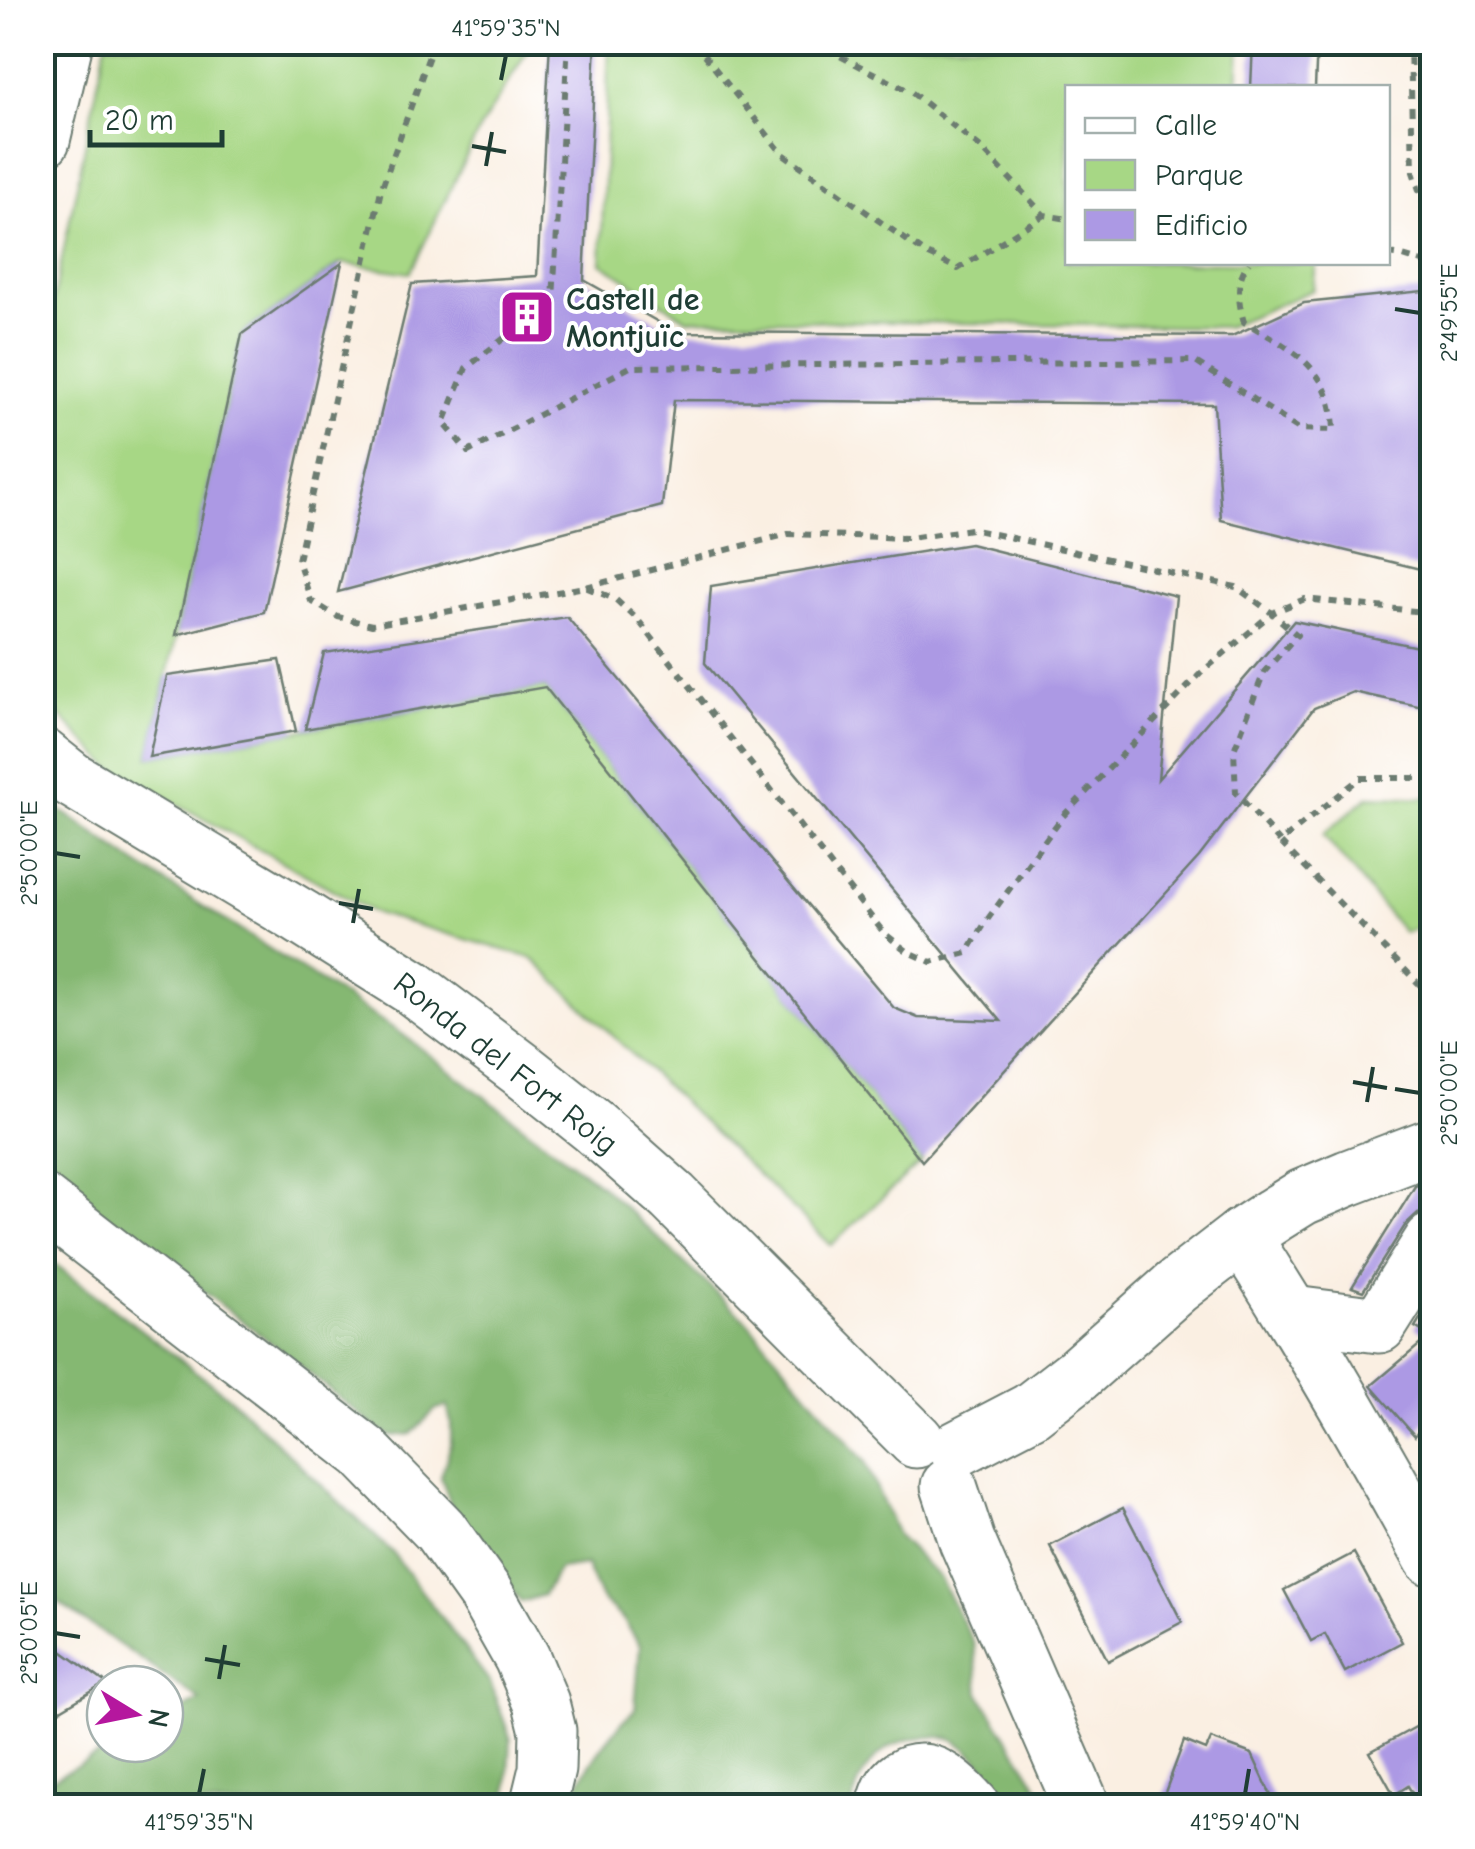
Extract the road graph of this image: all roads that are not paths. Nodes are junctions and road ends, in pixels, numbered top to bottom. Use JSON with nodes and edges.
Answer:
{"nodes":[{"id":1,"x":64,"y":42,"type":"edge"},
{"id":2,"x":42,"y":140,"type":"edge"},
{"id":3,"x":42,"y":756,"type":"edge"},
{"id":4,"x":1432,"y":1146,"type":"edge"},
{"id":5,"x":42,"y":1202,"type":"edge"},
{"id":6,"x":1242,"y":1236,"type":"junction"},
{"id":7,"x":1432,"y":1241,"type":"edge"},
{"id":8,"x":1293,"y":1314,"type":"junction"},
{"id":9,"x":941,"y":1458,"type":"junction"},
{"id":10,"x":1414,"y":1485,"type":"edge"},
{"id":11,"x":1432,"y":1558,"type":"edge"},
{"id":12,"x":538,"y":1806,"type":"edge"},
{"id":13,"x":886,"y":1806,"type":"edge"},
{"id":14,"x":972,"y":1806,"type":"edge"},
{"id":15,"x":1082,"y":1806,"type":"edge"}],
"edges":[{"from":1,"to":2,"type":"street"},
{"from":3,"to":9,"type":"street","name":"Ronda del Fort Roig"},
{"from":4,"to":6,"type":"street"},
{"from":5,"to":12,"type":"street"},
{"from":6,"to":8,"type":"street"},
{"from":6,"to":9,"type":"street"},
{"from":7,"to":8,"type":"street"},
{"from":8,"to":10,"type":"street"},
{"from":9,"to":15,"type":"street"},
{"from":10,"to":11,"type":"street"},
{"from":13,"to":14,"type":"street"}]}
